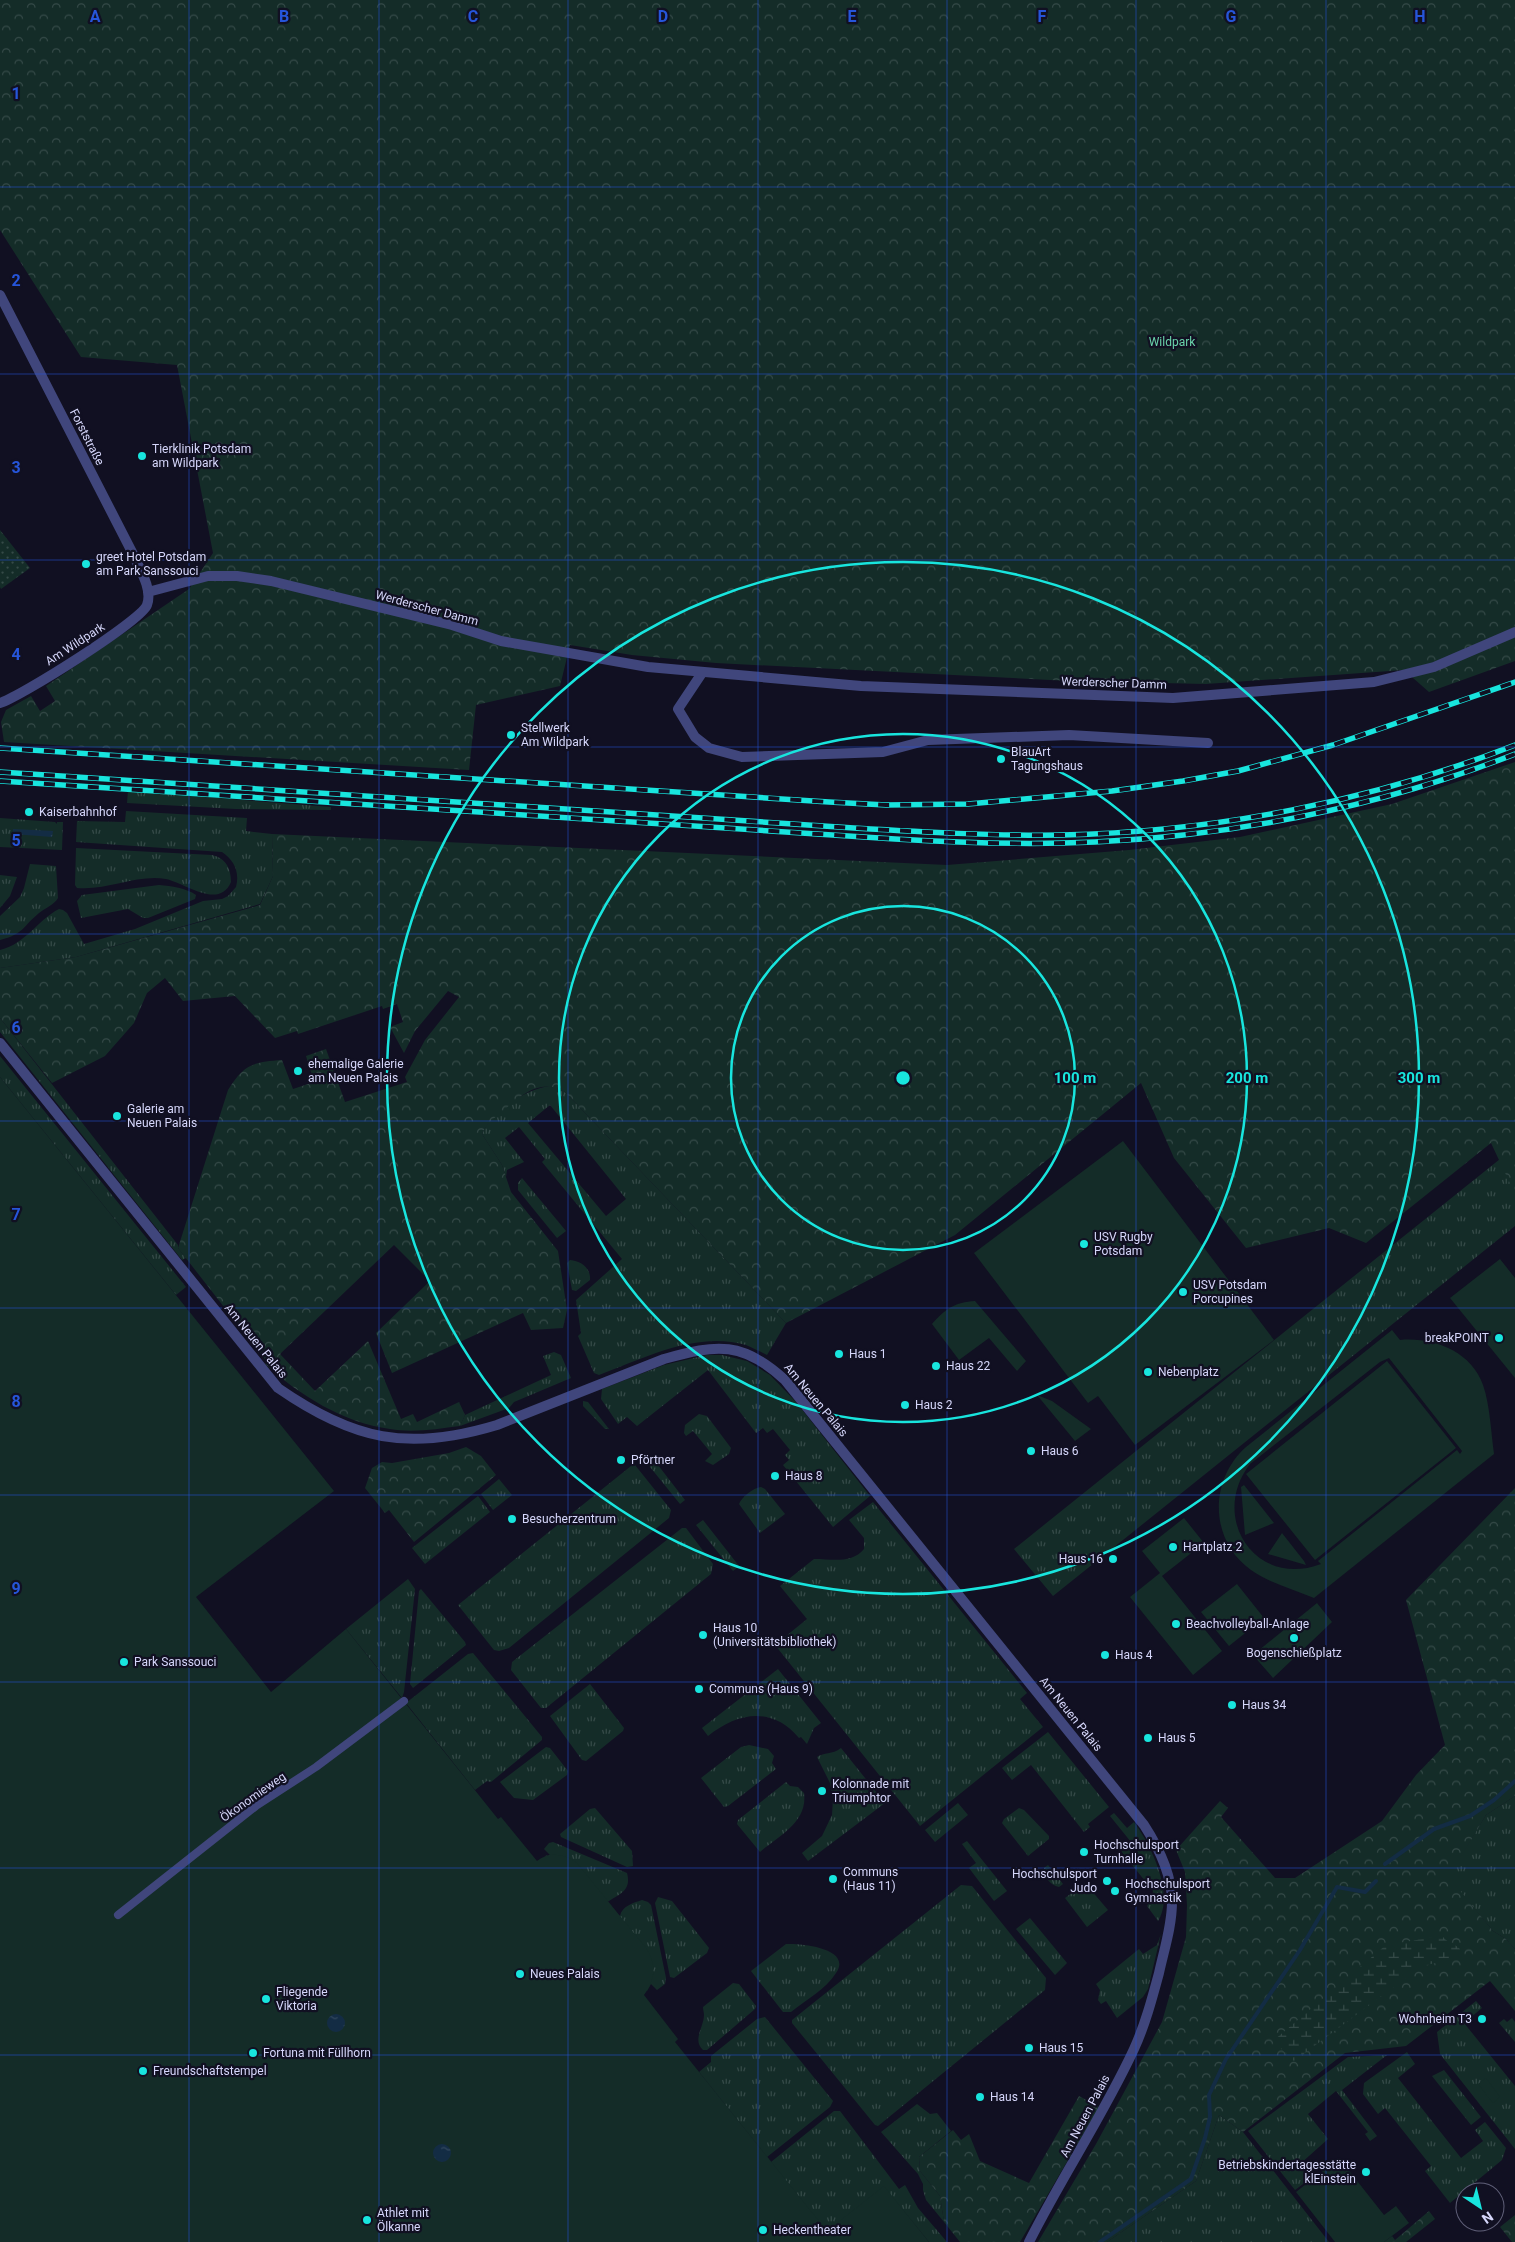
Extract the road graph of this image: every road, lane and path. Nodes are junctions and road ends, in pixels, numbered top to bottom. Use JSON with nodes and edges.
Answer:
{"nodes":[{"id":1,"x":0,"y":295,"type":"edge"},
{"id":2,"x":148,"y":592,"type":"junction"},
{"id":3,"x":1515,"y":632,"type":"edge"},
{"id":4,"x":702,"y":673,"type":"junction"},
{"id":5,"x":0,"y":703,"type":"edge"},
{"id":6,"x":1208,"y":743,"type":"dead end"},
{"id":7,"x":0,"y":1043,"type":"edge"},
{"id":8,"x":404,"y":1700,"type":"dead end"},
{"id":9,"x":118,"y":1915,"type":"dead end"},
{"id":10,"x":1029,"y":2242,"type":"edge"}],
"edges":[{"from":1,"to":2,"type":"street","name":"Forststraße"},
{"from":2,"to":4,"type":"street","name":"Werderscher Damm"},
{"from":2,"to":5,"type":"street","name":"Am Wildpark"},
{"from":3,"to":4,"type":"street","name":"Werderscher Damm"},
{"from":4,"to":6,"type":"street"},
{"from":7,"to":10,"type":"street","name":"Am Neuen Palais"},
{"from":8,"to":9,"type":"street","name":"Ökonomieweg"}]}
